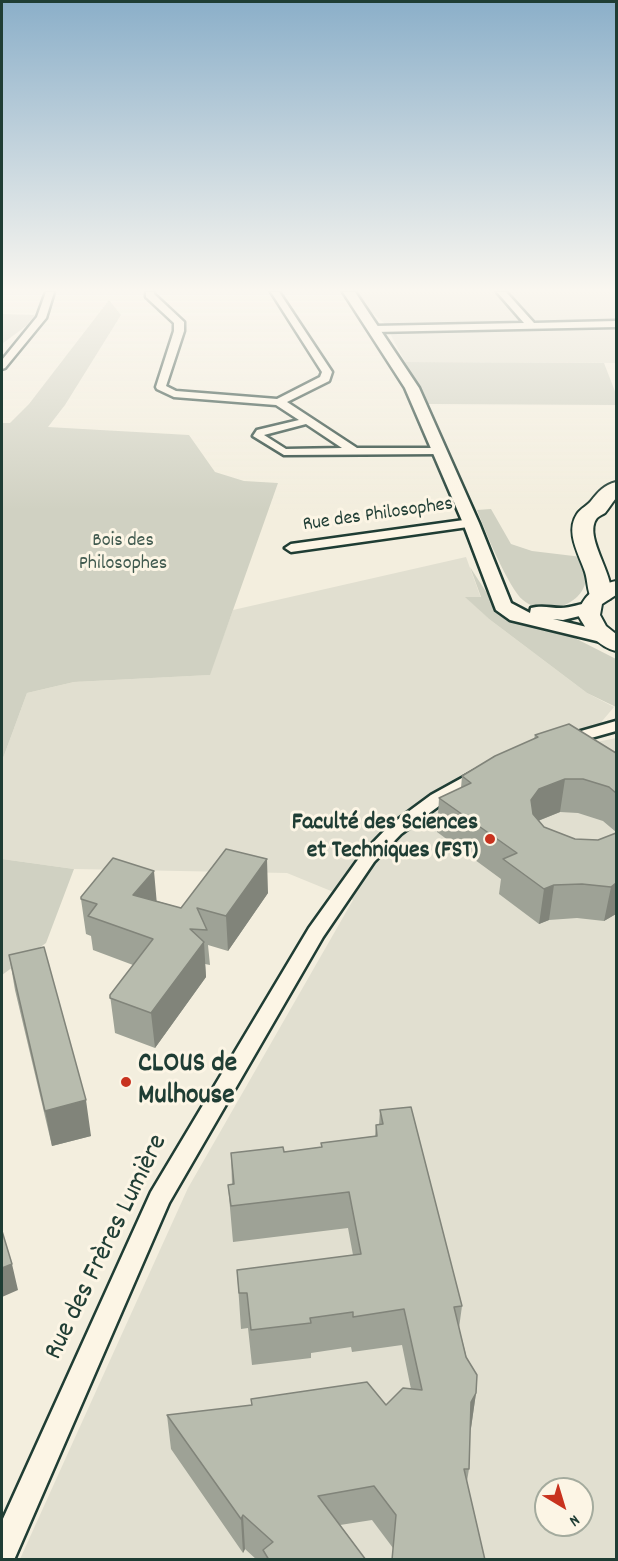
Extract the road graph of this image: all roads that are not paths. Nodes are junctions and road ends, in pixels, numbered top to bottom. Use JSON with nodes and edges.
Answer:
{"nodes":[{"id":1,"x":168,"y":365,"type":"edge"},
{"id":2,"x":322,"y":365,"type":"edge"},
{"id":3,"x":397,"y":365,"type":"edge"},
{"id":4,"x":279,"y":402,"type":"junction"},
{"id":5,"x":306,"y":421,"type":"junction"},
{"id":6,"x":354,"y":451,"type":"junction"},
{"id":7,"x":440,"y":451,"type":"junction"},
{"id":8,"x":616,"y":488,"type":"edge"},
{"id":9,"x":596,"y":508,"type":"junction"},
{"id":10,"x":469,"y":518,"type":"junction"},
{"id":11,"x":291,"y":548,"type":"dead end"},
{"id":12,"x":616,"y":558,"type":"edge"},
{"id":13,"x":492,"y":575,"type":"junction"},
{"id":14,"x":602,"y":596,"type":"edge"},
{"id":15,"x":611,"y":641,"type":"edge"},
{"id":16,"x":616,"y":726,"type":"edge"},
{"id":17,"x":548,"y":745,"type":"edge"},
{"id":18,"x":496,"y":765,"type":"edge"},
{"id":19,"x":2,"y":1552,"type":"edge"}],
"edges":[{"from":1,"to":4,"type":"street"},
{"from":2,"to":4,"type":"street"},
{"from":3,"to":7,"type":"main road"},
{"from":4,"to":5,"type":"street"},
{"from":5,"to":6,"type":"street"},
{"from":5,"to":6,"type":"street"},
{"from":6,"to":7,"type":"street"},
{"from":7,"to":10,"type":"main road"},
{"from":8,"to":9,"type":"highway"},
{"from":9,"to":12,"type":"highway"},
{"from":9,"to":14,"type":"highway"},
{"from":10,"to":11,"type":"street","name":"Rue des Philosophes"},
{"from":10,"to":13,"type":"main road"},
{"from":13,"to":14,"type":"main road"},
{"from":13,"to":15,"type":"main road"},
{"from":14,"to":15,"type":"main road"},
{"from":16,"to":17,"type":"street"},
{"from":18,"to":19,"type":"street","name":"Rue des Frères Lumière"}]}
